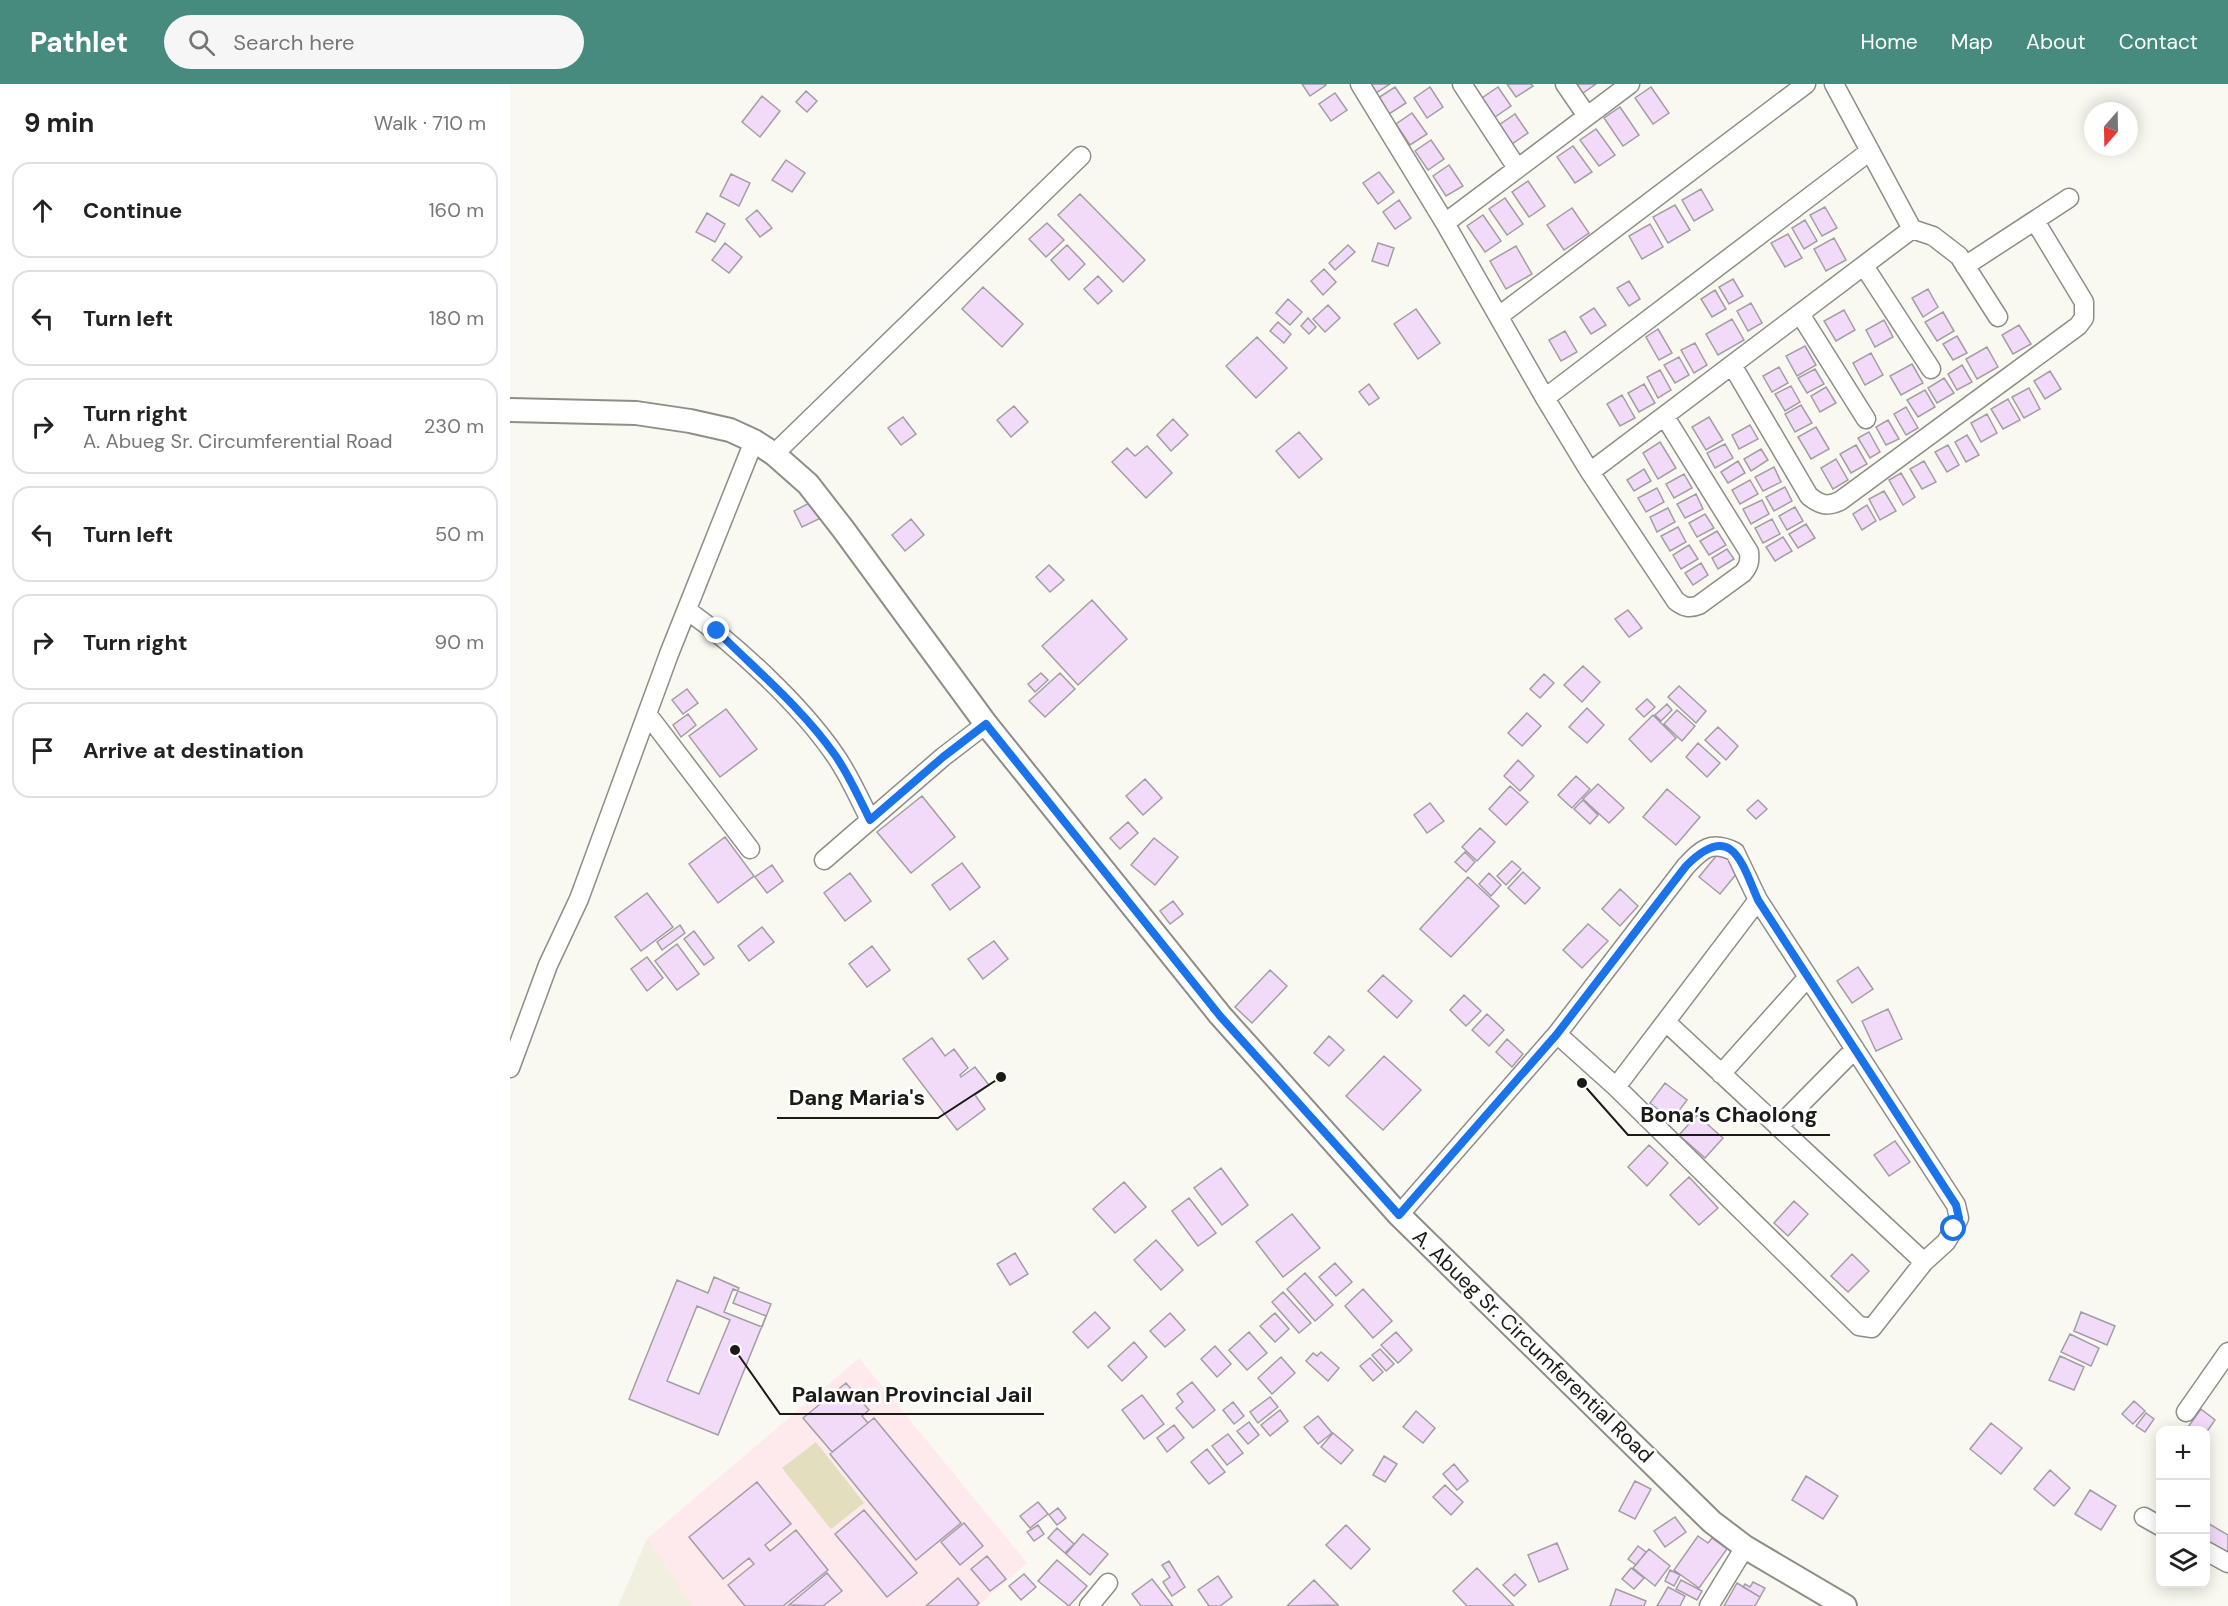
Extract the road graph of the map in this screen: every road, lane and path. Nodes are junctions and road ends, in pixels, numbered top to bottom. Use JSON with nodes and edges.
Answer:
{"nodes":[{"id":1,"x":1360,"y":84,"type":"edge"},
{"id":2,"x":1462,"y":84,"type":"edge"},
{"id":3,"x":1566,"y":84,"type":"edge"},
{"id":4,"x":1630,"y":84,"type":"edge"},
{"id":5,"x":1806,"y":84,"type":"edge"},
{"id":6,"x":1834,"y":84,"type":"edge"},
{"id":7,"x":1587,"y":116,"type":"junction"},
{"id":8,"x":1870,"y":151,"type":"junction"},
{"id":9,"x":1081,"y":156,"type":"dead end"},
{"id":10,"x":1517,"y":168,"type":"junction"},
{"id":11,"x":2069,"y":198,"type":"dead end"},
{"id":12,"x":2035,"y":221,"type":"junction"},
{"id":13,"x":1445,"y":223,"type":"junction"},
{"id":14,"x":1912,"y":229,"type":"junction"},
{"id":15,"x":1864,"y":266,"type":"junction"},
{"id":16,"x":1965,"y":266,"type":"junction"},
{"id":17,"x":1800,"y":314,"type":"junction"},
{"id":18,"x":1499,"y":316,"type":"junction"},
{"id":19,"x":1998,"y":317,"type":"dead end"},
{"id":20,"x":1732,"y":365,"type":"junction"},
{"id":21,"x":1931,"y":369,"type":"dead end"},
{"id":22,"x":1545,"y":398,"type":"junction"},
{"id":23,"x":510,"y":410,"type":"edge"},
{"id":24,"x":1665,"y":417,"type":"junction"},
{"id":25,"x":1866,"y":419,"type":"dead end"},
{"id":26,"x":754,"y":441,"type":"junction"},
{"id":27,"x":774,"y":454,"type":"junction"},
{"id":28,"x":1590,"y":472,"type":"junction"},
{"id":29,"x":687,"y":610,"type":"junction"},
{"id":30,"x":648,"y":715,"type":"junction"},
{"id":31,"x":986,"y":724,"type":"junction"},
{"id":32,"x":870,"y":820,"type":"junction"},
{"id":33,"x":750,"y":849,"type":"dead end"},
{"id":34,"x":824,"y":860,"type":"dead end"},
{"id":35,"x":1758,"y":900,"type":"junction"},
{"id":36,"x":1808,"y":977,"type":"junction"},
{"id":37,"x":1666,"y":1022,"type":"junction"},
{"id":38,"x":1557,"y":1034,"type":"junction"},
{"id":39,"x":1855,"y":1049,"type":"junction"},
{"id":40,"x":510,"y":1068,"type":"edge"},
{"id":41,"x":1721,"y":1074,"type":"junction"},
{"id":42,"x":1616,"y":1087,"type":"junction"},
{"id":43,"x":1778,"y":1127,"type":"junction"},
{"id":44,"x":1399,"y":1215,"type":"junction"},
{"id":45,"x":1924,"y":1262,"type":"junction"},
{"id":46,"x":2228,"y":1352,"type":"edge"},
{"id":47,"x":2186,"y":1412,"type":"dead end"},
{"id":48,"x":2144,"y":1517,"type":"dead end"},
{"id":49,"x":2156,"y":1524,"type":"edge"},
{"id":50,"x":1745,"y":1546,"type":"junction"},
{"id":51,"x":2210,"y":1554,"type":"edge"},
{"id":52,"x":2228,"y":1563,"type":"edge"},
{"id":53,"x":1108,"y":1583,"type":"dead end"},
{"id":54,"x":1089,"y":1606,"type":"edge"},
{"id":55,"x":1709,"y":1606,"type":"edge"},
{"id":56,"x":1845,"y":1606,"type":"edge"}],
"edges":[{"from":1,"to":13,"type":"street"},
{"from":2,"to":10,"type":"street"},
{"from":3,"to":7,"type":"street"},
{"from":4,"to":7,"type":"street"},
{"from":5,"to":18,"type":"street"},
{"from":6,"to":8,"type":"street"},
{"from":7,"to":10,"type":"street"},
{"from":8,"to":14,"type":"street"},
{"from":8,"to":22,"type":"street"},
{"from":9,"to":27,"type":"street"},
{"from":10,"to":13,"type":"street"},
{"from":11,"to":12,"type":"street"},
{"from":12,"to":16,"type":"street"},
{"from":12,"to":20,"type":"street"},
{"from":13,"to":18,"type":"street"},
{"from":14,"to":15,"type":"street"},
{"from":14,"to":16,"type":"street"},
{"from":15,"to":17,"type":"street"},
{"from":15,"to":21,"type":"street"},
{"from":16,"to":19,"type":"street"},
{"from":17,"to":20,"type":"street"},
{"from":17,"to":25,"type":"street"},
{"from":18,"to":22,"type":"street"},
{"from":20,"to":24,"type":"street"},
{"from":22,"to":28,"type":"street"},
{"from":23,"to":26,"type":"street","name":"A. Abueg Sr. Circumferential Road"},
{"from":24,"to":28,"type":"street"},
{"from":24,"to":28,"type":"street"},
{"from":26,"to":27,"type":"street","name":"A. Abueg Sr. Circumferential Road"},
{"from":26,"to":29,"type":"street"},
{"from":27,"to":31,"type":"street","name":"A. Abueg Sr. Circumferential Road"},
{"from":29,"to":30,"type":"street"},
{"from":29,"to":32,"type":"street"},
{"from":30,"to":33,"type":"street"},
{"from":30,"to":40,"type":"street"},
{"from":31,"to":32,"type":"street"},
{"from":31,"to":44,"type":"street","name":"A. Abueg Sr. Circumferential Road"},
{"from":32,"to":34,"type":"street"},
{"from":35,"to":36,"type":"street"},
{"from":35,"to":37,"type":"street"},
{"from":35,"to":38,"type":"street"},
{"from":36,"to":39,"type":"street"},
{"from":36,"to":41,"type":"street"},
{"from":37,"to":41,"type":"street"},
{"from":37,"to":42,"type":"street"},
{"from":38,"to":42,"type":"street"},
{"from":38,"to":44,"type":"street"},
{"from":39,"to":43,"type":"street"},
{"from":39,"to":45,"type":"street"},
{"from":41,"to":43,"type":"street"},
{"from":42,"to":45,"type":"street"},
{"from":43,"to":45,"type":"street"},
{"from":44,"to":50,"type":"street","name":"A. Abueg Sr. Circumferential Road"},
{"from":46,"to":47,"type":"street"},
{"from":48,"to":49,"type":"street"},
{"from":50,"to":55,"type":"street"},
{"from":50,"to":56,"type":"street","name":"A. Abueg Sr. Circumferential Road"},
{"from":51,"to":52,"type":"street"},
{"from":53,"to":54,"type":"street"}]}
